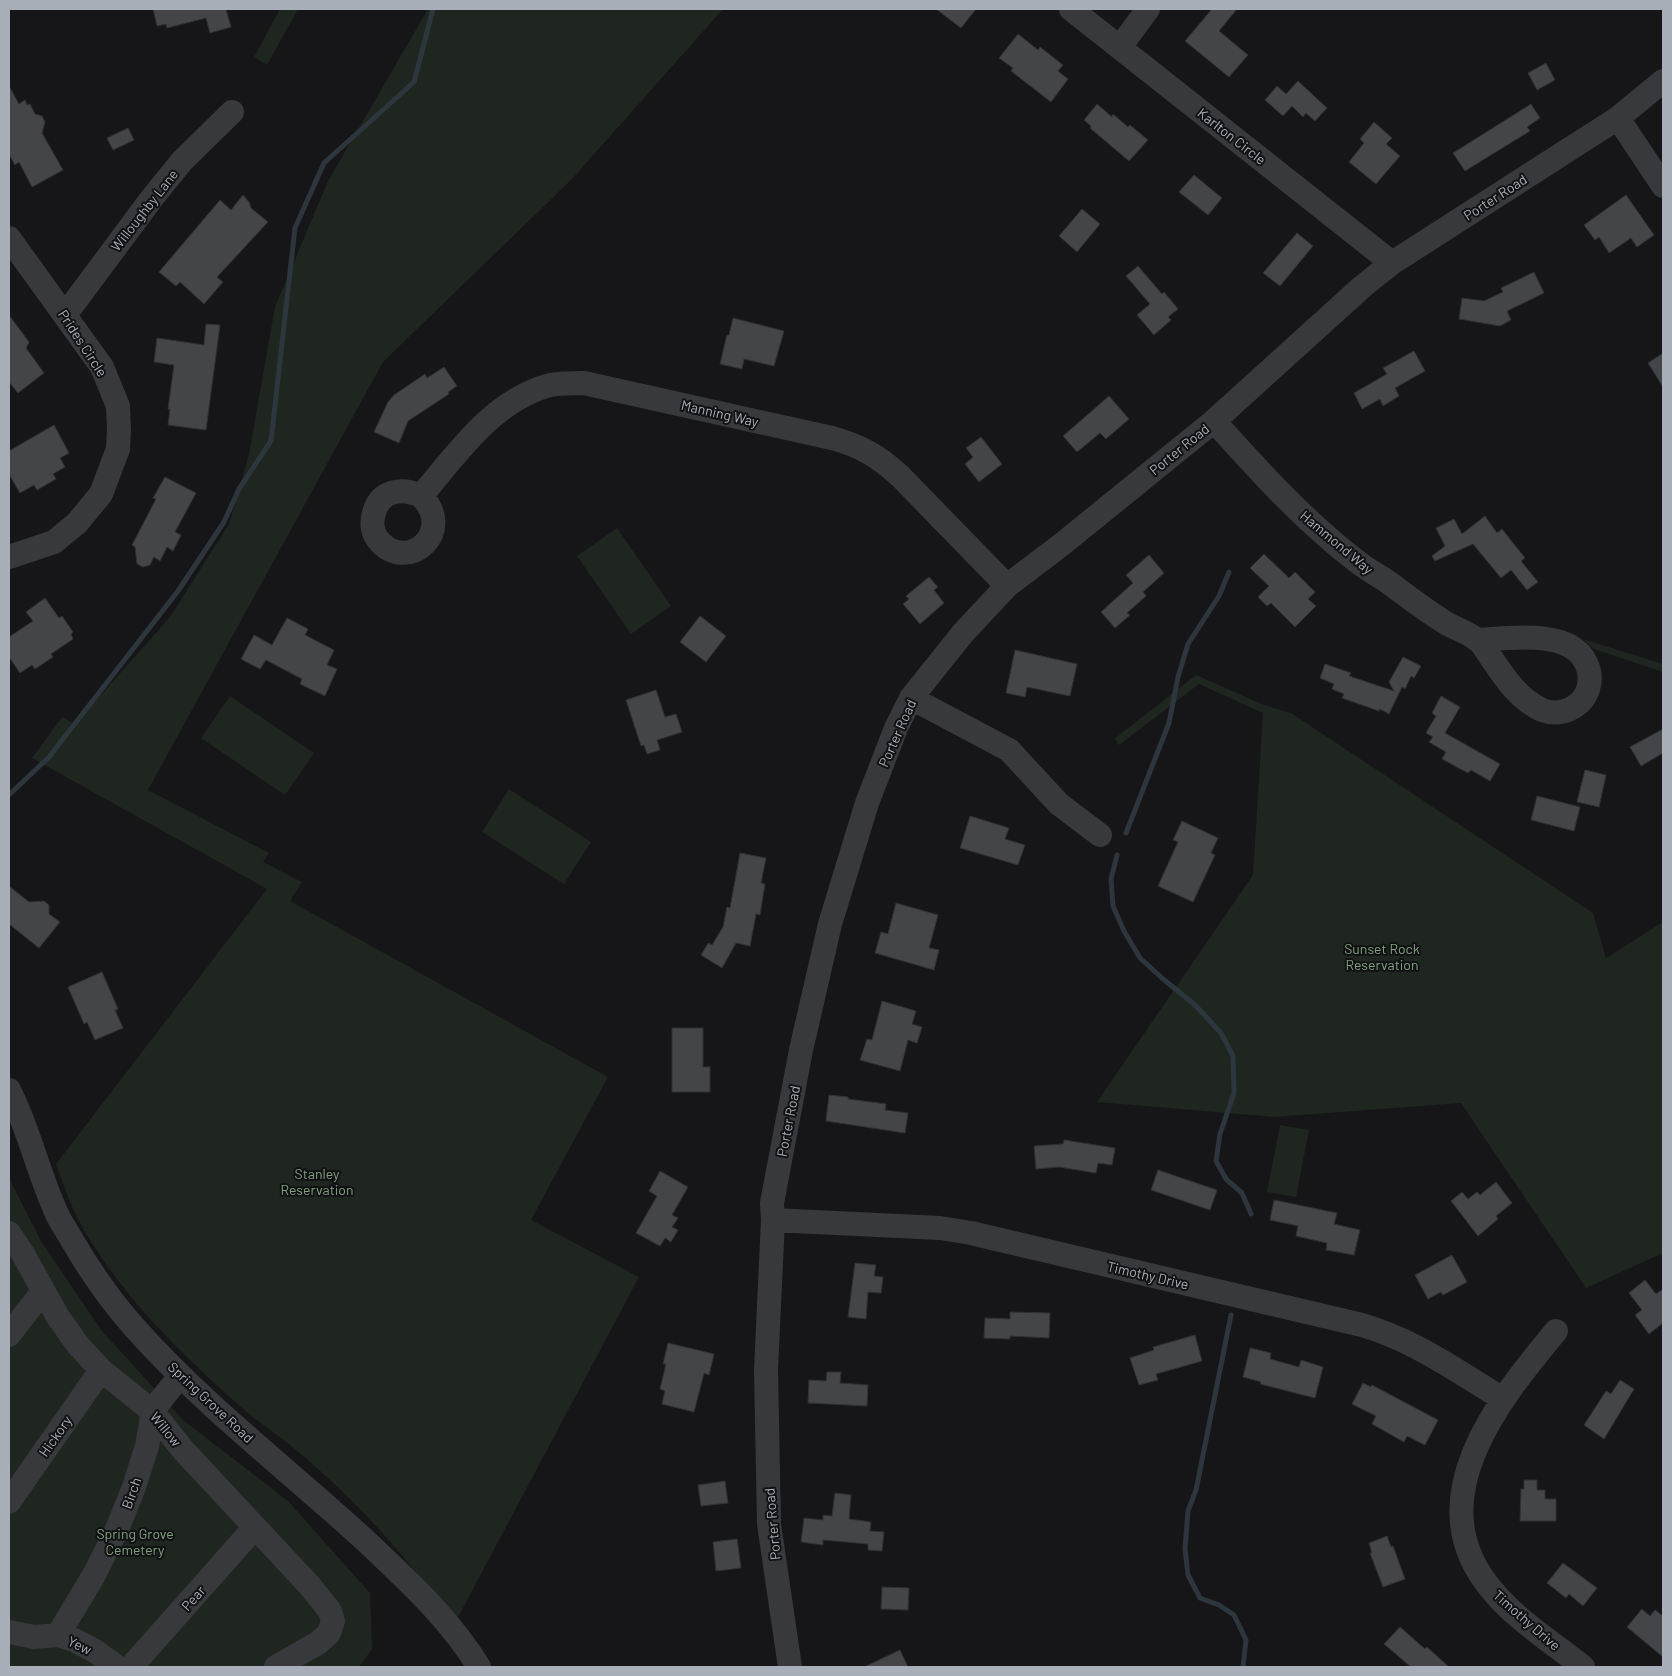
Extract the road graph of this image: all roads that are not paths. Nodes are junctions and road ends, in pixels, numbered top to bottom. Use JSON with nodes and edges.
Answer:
{"nodes":[{"id":1,"x":1071,"y":9,"type":"edge"},
{"id":2,"x":1148,"y":9,"type":"edge"},
{"id":3,"x":1120,"y":47,"type":"junction"},
{"id":4,"x":1663,"y":81,"type":"edge"},
{"id":5,"x":232,"y":112,"type":"dead end"},
{"id":6,"x":1618,"y":118,"type":"junction"},
{"id":7,"x":1663,"y":186,"type":"edge"},
{"id":8,"x":9,"y":238,"type":"edge"},
{"id":9,"x":1392,"y":263,"type":"junction"},
{"id":10,"x":65,"y":314,"type":"junction"},
{"id":11,"x":1214,"y":421,"type":"junction"},
{"id":12,"x":421,"y":496,"type":"dead end"},
{"id":13,"x":9,"y":558,"type":"edge"},
{"id":14,"x":1007,"y":586,"type":"junction"},
{"id":15,"x":1478,"y":640,"type":"dead end"},
{"id":16,"x":911,"y":698,"type":"junction"},
{"id":17,"x":1100,"y":835,"type":"dead end"},
{"id":18,"x":9,"y":1090,"type":"edge"},
{"id":19,"x":773,"y":1220,"type":"junction"},
{"id":20,"x":9,"y":1232,"type":"edge"},
{"id":21,"x":43,"y":1291,"type":"junction"},
{"id":22,"x":1556,"y":1331,"type":"dead end"},
{"id":23,"x":9,"y":1335,"type":"edge"},
{"id":24,"x":101,"y":1370,"type":"junction"},
{"id":25,"x":180,"y":1376,"type":"junction"},
{"id":26,"x":1503,"y":1399,"type":"junction"},
{"id":27,"x":152,"y":1411,"type":"junction"},
{"id":28,"x":9,"y":1502,"type":"edge"},
{"id":29,"x":255,"y":1527,"type":"junction"},
{"id":30,"x":9,"y":1632,"type":"edge"},
{"id":31,"x":58,"y":1635,"type":"junction"},
{"id":32,"x":118,"y":1667,"type":"edge"},
{"id":33,"x":131,"y":1667,"type":"edge"},
{"id":34,"x":276,"y":1667,"type":"edge"},
{"id":35,"x":479,"y":1667,"type":"edge"},
{"id":36,"x":790,"y":1667,"type":"edge"},
{"id":37,"x":1583,"y":1667,"type":"edge"}],
"edges":[{"from":1,"to":3,"type":"street","name":"Karlton Circle"},
{"from":2,"to":3,"type":"street"},
{"from":3,"to":9,"type":"street","name":"Karlton Circle"},
{"from":4,"to":6,"type":"street","name":"Porter Road"},
{"from":5,"to":10,"type":"street","name":"Willoughby Lane"},
{"from":6,"to":7,"type":"street"},
{"from":6,"to":9,"type":"street","name":"Porter Road"},
{"from":8,"to":10,"type":"street","name":"Prides Circle"},
{"from":9,"to":11,"type":"street","name":"Porter Road"},
{"from":10,"to":13,"type":"street","name":"Prides Circle"},
{"from":11,"to":14,"type":"street","name":"Porter Road"},
{"from":11,"to":15,"type":"street","name":"Hammond Way"},
{"from":12,"to":14,"type":"street","name":"Manning Way"},
{"from":14,"to":16,"type":"street","name":"Porter Road"},
{"from":16,"to":17,"type":"street"},
{"from":16,"to":19,"type":"street","name":"Porter Road"},
{"from":18,"to":25,"type":"street","name":"Spring Grove Road"},
{"from":19,"to":26,"type":"street","name":"Timothy Drive"},
{"from":19,"to":36,"type":"street","name":"Porter Road"},
{"from":20,"to":21,"type":"street","name":"Willow"},
{"from":21,"to":23,"type":"street"},
{"from":21,"to":24,"type":"street","name":"Willow"},
{"from":22,"to":26,"type":"street","name":"Timothy Drive"},
{"from":24,"to":27,"type":"street","name":"Willow"},
{"from":24,"to":28,"type":"street","name":"Hickory"},
{"from":25,"to":27,"type":"street"},
{"from":25,"to":35,"type":"street","name":"Spring Grove Road"},
{"from":26,"to":37,"type":"street","name":"Timothy Drive"},
{"from":27,"to":29,"type":"street","name":"Willow"},
{"from":27,"to":31,"type":"street","name":"Birch"},
{"from":29,"to":33,"type":"street","name":"Pear"},
{"from":29,"to":34,"type":"street","name":"Willow"},
{"from":30,"to":31,"type":"street","name":"Yew"},
{"from":31,"to":32,"type":"street","name":"Yew"}]}
